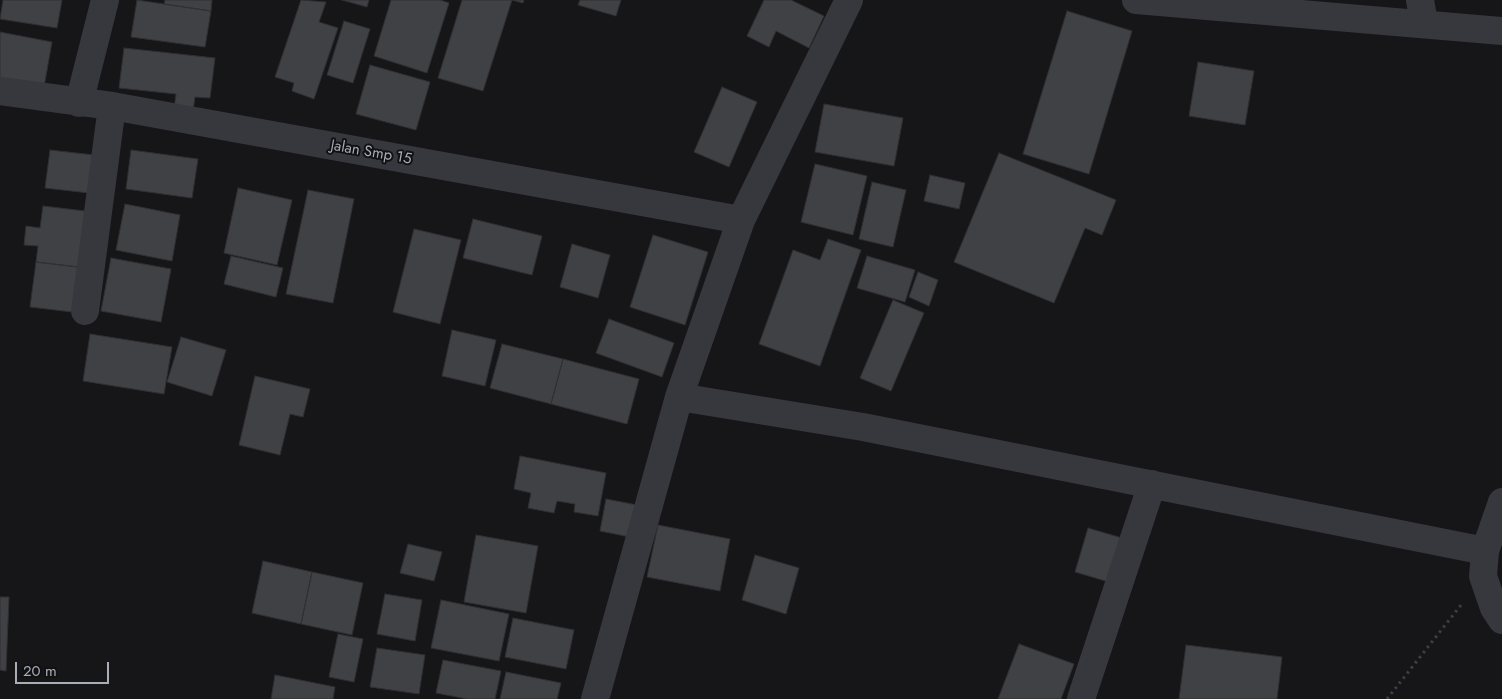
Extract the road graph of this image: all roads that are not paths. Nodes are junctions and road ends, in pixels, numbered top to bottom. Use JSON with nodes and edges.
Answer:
{"nodes":[{"id":1,"x":105,"y":0,"type":"edge"},
{"id":2,"x":849,"y":0,"type":"edge"},
{"id":3,"x":1152,"y":1,"type":"edge"},
{"id":4,"x":1422,"y":11,"type":"edge"},
{"id":5,"x":1502,"y":30,"type":"edge"},
{"id":6,"x":0,"y":91,"type":"edge"},
{"id":7,"x":79,"y":103,"type":"junction"},
{"id":8,"x":112,"y":106,"type":"junction"},
{"id":9,"x":741,"y":220,"type":"junction"},
{"id":10,"x":85,"y":311,"type":"dead end"},
{"id":11,"x":679,"y":397,"type":"junction"},
{"id":12,"x":1152,"y":484,"type":"junction"},
{"id":13,"x":1502,"y":502,"type":"edge"},
{"id":14,"x":1484,"y":564,"type":"junction"},
{"id":15,"x":1502,"y":620,"type":"edge"},
{"id":16,"x":594,"y":699,"type":"edge"},
{"id":17,"x":1081,"y":699,"type":"edge"}],
"edges":[{"from":1,"to":7,"type":"street"},
{"from":2,"to":9,"type":"street"},
{"from":3,"to":4,"type":"street"},
{"from":4,"to":5,"type":"street"},
{"from":6,"to":7,"type":"street","name":"Jalan Smp 15"},
{"from":7,"to":8,"type":"street","name":"Jalan Smp 15"},
{"from":8,"to":9,"type":"street","name":"Jalan Smp 15"},
{"from":8,"to":10,"type":"street"},
{"from":9,"to":11,"type":"street"},
{"from":11,"to":12,"type":"street"},
{"from":11,"to":16,"type":"street"},
{"from":12,"to":14,"type":"street"},
{"from":12,"to":17,"type":"street"},
{"from":13,"to":14,"type":"street"},
{"from":14,"to":15,"type":"street"}]}
